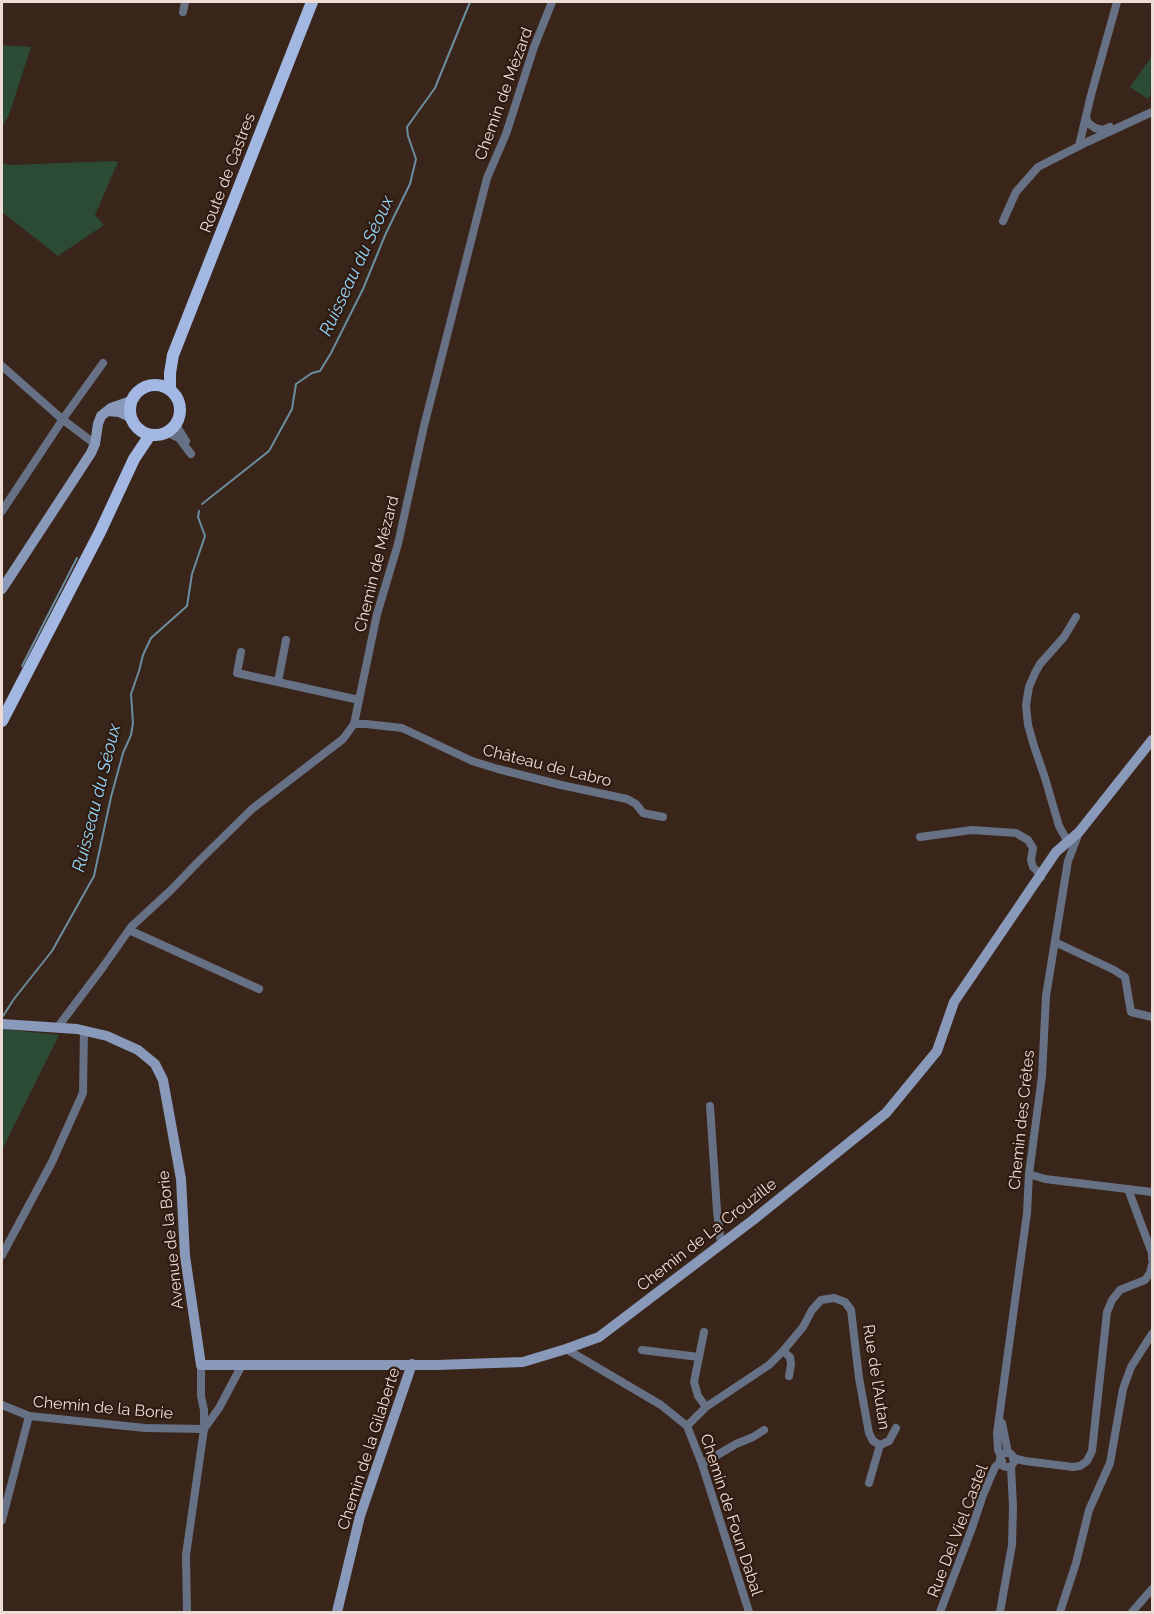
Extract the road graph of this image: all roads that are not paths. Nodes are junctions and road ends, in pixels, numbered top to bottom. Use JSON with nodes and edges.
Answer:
{"nodes":[{"id":1,"x":186,"y":2,"type":"edge"},
{"id":2,"x":312,"y":2,"type":"edge"},
{"id":3,"x":552,"y":2,"type":"edge"},
{"id":4,"x":1117,"y":2,"type":"edge"},
{"id":5,"x":183,"y":12,"type":"dead end"},
{"id":6,"x":1152,"y":112,"type":"edge"},
{"id":7,"x":1086,"y":115,"type":"junction"},
{"id":8,"x":1140,"y":118,"type":"junction"},
{"id":9,"x":1079,"y":146,"type":"junction"},
{"id":10,"x":1003,"y":221,"type":"dead end"},
{"id":11,"x":173,"y":355,"type":"junction"},
{"id":12,"x":103,"y":363,"type":"dead end"},
{"id":13,"x":2,"y":366,"type":"edge"},
{"id":14,"x":150,"y":385,"type":"junction"},
{"id":15,"x":170,"y":390,"type":"junction"},
{"id":16,"x":131,"y":402,"type":"junction"},
{"id":17,"x":108,"y":411,"type":"junction"},
{"id":18,"x":62,"y":419,"type":"junction"},
{"id":19,"x":133,"y":422,"type":"junction"},
{"id":20,"x":150,"y":435,"type":"junction"},
{"id":21,"x":95,"y":444,"type":"junction"},
{"id":22,"x":2,"y":512,"type":"edge"},
{"id":23,"x":84,"y":560,"type":"junction"},
{"id":24,"x":2,"y":589,"type":"edge"},
{"id":25,"x":1076,"y":617,"type":"dead end"},
{"id":26,"x":286,"y":640,"type":"dead end"},
{"id":27,"x":241,"y":652,"type":"dead end"},
{"id":28,"x":278,"y":682,"type":"junction"},
{"id":29,"x":359,"y":700,"type":"junction"},
{"id":30,"x":2,"y":721,"type":"edge"},
{"id":31,"x":354,"y":724,"type":"junction"},
{"id":32,"x":1152,"y":740,"type":"edge"},
{"id":33,"x":663,"y":817,"type":"dead end"},
{"id":34,"x":1079,"y":832,"type":"junction"},
{"id":35,"x":920,"y":837,"type":"dead end"},
{"id":36,"x":1069,"y":841,"type":"junction"},
{"id":37,"x":1041,"y":877,"type":"junction"},
{"id":38,"x":129,"y":930,"type":"junction"},
{"id":39,"x":1055,"y":942,"type":"junction"},
{"id":40,"x":260,"y":989,"type":"dead end"},
{"id":41,"x":1152,"y":1017,"type":"edge"},
{"id":42,"x":2,"y":1023,"type":"edge"},
{"id":43,"x":57,"y":1028,"type":"junction"},
{"id":44,"x":84,"y":1031,"type":"junction"},
{"id":45,"x":710,"y":1106,"type":"dead end"},
{"id":46,"x":1029,"y":1174,"type":"junction"},
{"id":47,"x":1128,"y":1189,"type":"junction"},
{"id":48,"x":1152,"y":1192,"type":"edge"},
{"id":49,"x":721,"y":1244,"type":"junction"},
{"id":50,"x":2,"y":1255,"type":"edge"},
{"id":51,"x":1152,"y":1259,"type":"edge"},
{"id":52,"x":1152,"y":1265,"type":"edge"},
{"id":53,"x":704,"y":1332,"type":"dead end"},
{"id":54,"x":1152,"y":1334,"type":"edge"},
{"id":55,"x":566,"y":1349,"type":"junction"},
{"id":56,"x":642,"y":1350,"type":"dead end"},
{"id":57,"x":783,"y":1351,"type":"junction"},
{"id":58,"x":699,"y":1357,"type":"junction"},
{"id":59,"x":412,"y":1364,"type":"junction"},
{"id":60,"x":201,"y":1365,"type":"junction"},
{"id":61,"x":242,"y":1365,"type":"junction"},
{"id":62,"x":789,"y":1376,"type":"dead end"},
{"id":63,"x":2,"y":1405,"type":"edge"},
{"id":64,"x":706,"y":1407,"type":"junction"},
{"id":65,"x":30,"y":1416,"type":"junction"},
{"id":66,"x":687,"y":1426,"type":"junction"},
{"id":67,"x":897,"y":1428,"type":"dead end"},
{"id":68,"x":204,"y":1429,"type":"junction"},
{"id":69,"x":764,"y":1430,"type":"dead end"},
{"id":70,"x":880,"y":1445,"type":"junction"},
{"id":71,"x":1008,"y":1461,"type":"junction"},
{"id":72,"x":702,"y":1464,"type":"junction"},
{"id":73,"x":869,"y":1483,"type":"dead end"},
{"id":74,"x":2,"y":1520,"type":"edge"},
{"id":75,"x":1152,"y":1590,"type":"edge"},
{"id":76,"x":187,"y":1612,"type":"edge"},
{"id":77,"x":337,"y":1612,"type":"edge"},
{"id":78,"x":749,"y":1612,"type":"edge"},
{"id":79,"x":940,"y":1612,"type":"edge"},
{"id":80,"x":1000,"y":1612,"type":"edge"},
{"id":81,"x":1060,"y":1612,"type":"edge"},
{"id":82,"x":1132,"y":1612,"type":"edge"}],
"edges":[{"from":1,"to":5,"type":"street"},
{"from":2,"to":11,"type":"main road","name":"Route de Castres"},
{"from":3,"to":29,"type":"street","name":"Chemin de Mézard"},
{"from":4,"to":7,"type":"street"},
{"from":6,"to":8,"type":"street"},
{"from":7,"to":8,"type":"street"},
{"from":7,"to":9,"type":"street"},
{"from":8,"to":9,"type":"street"},
{"from":9,"to":10,"type":"street"},
{"from":11,"to":14,"type":"main road","name":"Route de Castres"},
{"from":11,"to":15,"type":"main road","name":"Route de Castres"},
{"from":12,"to":18,"type":"street"},
{"from":13,"to":18,"type":"street"},
{"from":14,"to":15,"type":"main road"},
{"from":14,"to":16,"type":"main road"},
{"from":15,"to":20,"type":"main road"},
{"from":16,"to":17,"type":"street"},
{"from":16,"to":19,"type":"main road"},
{"from":17,"to":19,"type":"street"},
{"from":17,"to":21,"type":"street"},
{"from":18,"to":21,"type":"street"},
{"from":18,"to":22,"type":"street"},
{"from":19,"to":20,"type":"main road"},
{"from":19,"to":23,"type":"main road"},
{"from":20,"to":23,"type":"main road"},
{"from":21,"to":24,"type":"street"},
{"from":23,"to":30,"type":"main road"},
{"from":25,"to":36,"type":"street"},
{"from":26,"to":28,"type":"street"},
{"from":27,"to":28,"type":"street"},
{"from":28,"to":29,"type":"street"},
{"from":29,"to":31,"type":"street","name":"Chemin de Mézard"},
{"from":31,"to":33,"type":"street","name":"Château de Labro"},
{"from":31,"to":38,"type":"street","name":"Chemin de Mézard"},
{"from":32,"to":34,"type":"street","name":"Chemin de La Crouzille"},
{"from":34,"to":36,"type":"street","name":"Chemin de La Crouzille"},
{"from":34,"to":39,"type":"street","name":"Chemin des Crêtes"},
{"from":35,"to":37,"type":"street"},
{"from":36,"to":37,"type":"street","name":"Chemin de La Crouzille"},
{"from":37,"to":49,"type":"street","name":"Chemin de La Crouzille"},
{"from":38,"to":40,"type":"street"},
{"from":38,"to":43,"type":"street","name":"Chemin de Mézard"},
{"from":39,"to":41,"type":"street"},
{"from":39,"to":46,"type":"street","name":"Chemin des Crêtes"},
{"from":42,"to":43,"type":"street","name":"Avenue de la Borie"},
{"from":43,"to":44,"type":"street","name":"Avenue de la Borie"},
{"from":44,"to":50,"type":"street"},
{"from":44,"to":60,"type":"street","name":"Avenue de la Borie"},
{"from":45,"to":49,"type":"street"},
{"from":46,"to":47,"type":"street"},
{"from":46,"to":71,"type":"street","name":"Chemin des Crêtes"},
{"from":47,"to":48,"type":"street"},
{"from":47,"to":51,"type":"street"},
{"from":49,"to":55,"type":"street","name":"Chemin de La Crouzille"},
{"from":52,"to":71,"type":"street"},
{"from":53,"to":58,"type":"street"},
{"from":54,"to":81,"type":"street"},
{"from":55,"to":59,"type":"street","name":"Chemin de La Crouzille"},
{"from":55,"to":66,"type":"street","name":"Chemin de Foun Dabal"},
{"from":56,"to":58,"type":"street"},
{"from":57,"to":62,"type":"street"},
{"from":57,"to":64,"type":"street","name":"Rue de l'Autan"},
{"from":57,"to":70,"type":"street","name":"Rue de l'Autan"},
{"from":58,"to":64,"type":"street"},
{"from":59,"to":61,"type":"street","name":"Chemin de La Crouzille"},
{"from":59,"to":77,"type":"street","name":"Chemin de la Gilaberte"},
{"from":60,"to":61,"type":"street","name":"Chemin de La Crouzille"},
{"from":60,"to":68,"type":"street","name":"Avenue de la Borie"},
{"from":61,"to":68,"type":"street"},
{"from":63,"to":65,"type":"street","name":"Chemin de la Borie"},
{"from":64,"to":66,"type":"street","name":"Rue de l'Autan"},
{"from":65,"to":68,"type":"street","name":"Chemin de la Borie"},
{"from":65,"to":74,"type":"street"},
{"from":66,"to":72,"type":"street","name":"Chemin de Foun Dabal"},
{"from":67,"to":70,"type":"street","name":"Rue de l'Autan"},
{"from":68,"to":76,"type":"street","name":"Avenue de la Borie"},
{"from":69,"to":72,"type":"street"},
{"from":70,"to":73,"type":"street"},
{"from":71,"to":79,"type":"street","name":"Rue Del Viel Castel"},
{"from":71,"to":80,"type":"street","name":"Chemin des Crêtes"},
{"from":72,"to":78,"type":"street","name":"Chemin de Foun Dabal"},
{"from":75,"to":82,"type":"street"}]}
